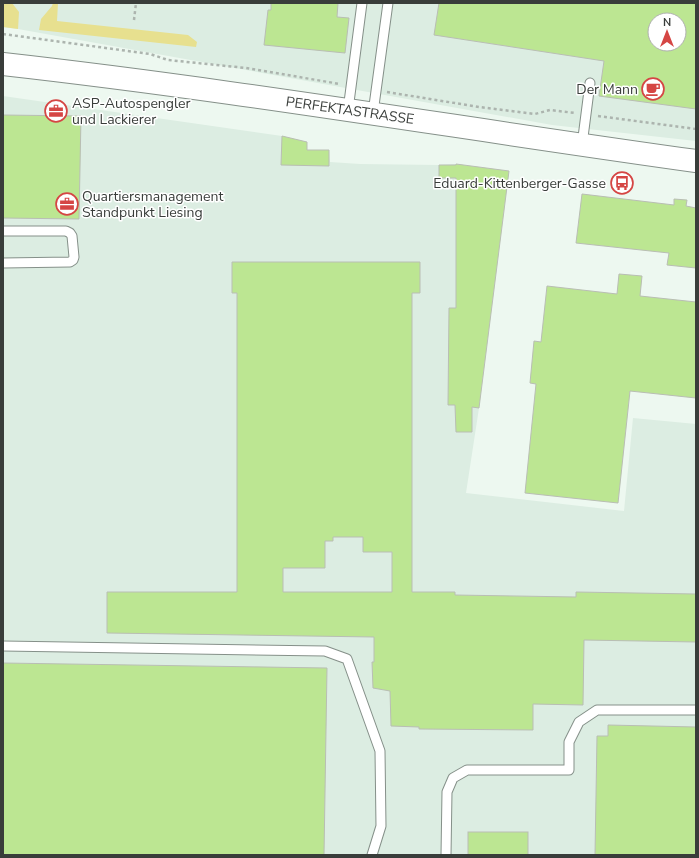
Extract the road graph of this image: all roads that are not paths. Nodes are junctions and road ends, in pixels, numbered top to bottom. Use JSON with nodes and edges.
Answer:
{"nodes":[{"id":1,"x":362,"y":3,"type":"edge"},
{"id":2,"x":388,"y":3,"type":"edge"},
{"id":3,"x":3,"y":64,"type":"edge"},
{"id":4,"x":590,"y":83,"type":"dead end"},
{"id":5,"x":348,"y":110,"type":"junction"},
{"id":6,"x":373,"y":113,"type":"junction"},
{"id":7,"x":582,"y":145,"type":"junction"},
{"id":8,"x":696,"y":161,"type":"edge"},
{"id":9,"x":3,"y":231,"type":"edge"},
{"id":10,"x":3,"y":262,"type":"edge"},
{"id":11,"x":3,"y":646,"type":"edge"},
{"id":12,"x":696,"y":710,"type":"edge"},
{"id":13,"x":372,"y":855,"type":"edge"},
{"id":14,"x":446,"y":855,"type":"edge"}],
"edges":[{"from":1,"to":5,"type":"lane"},
{"from":2,"to":6,"type":"lane"},
{"from":3,"to":5,"type":"main road","name":"PERFEKTASTRASSE"},
{"from":4,"to":7,"type":"lane"},
{"from":5,"to":6,"type":"main road","name":"PERFEKTASTRASSE"},
{"from":6,"to":7,"type":"main road","name":"PERFEKTASTRASSE"},
{"from":7,"to":8,"type":"main road","name":"PERFEKTASTRASSE"},
{"from":9,"to":10,"type":"lane"},
{"from":11,"to":13,"type":"lane"},
{"from":12,"to":14,"type":"lane"}]}
